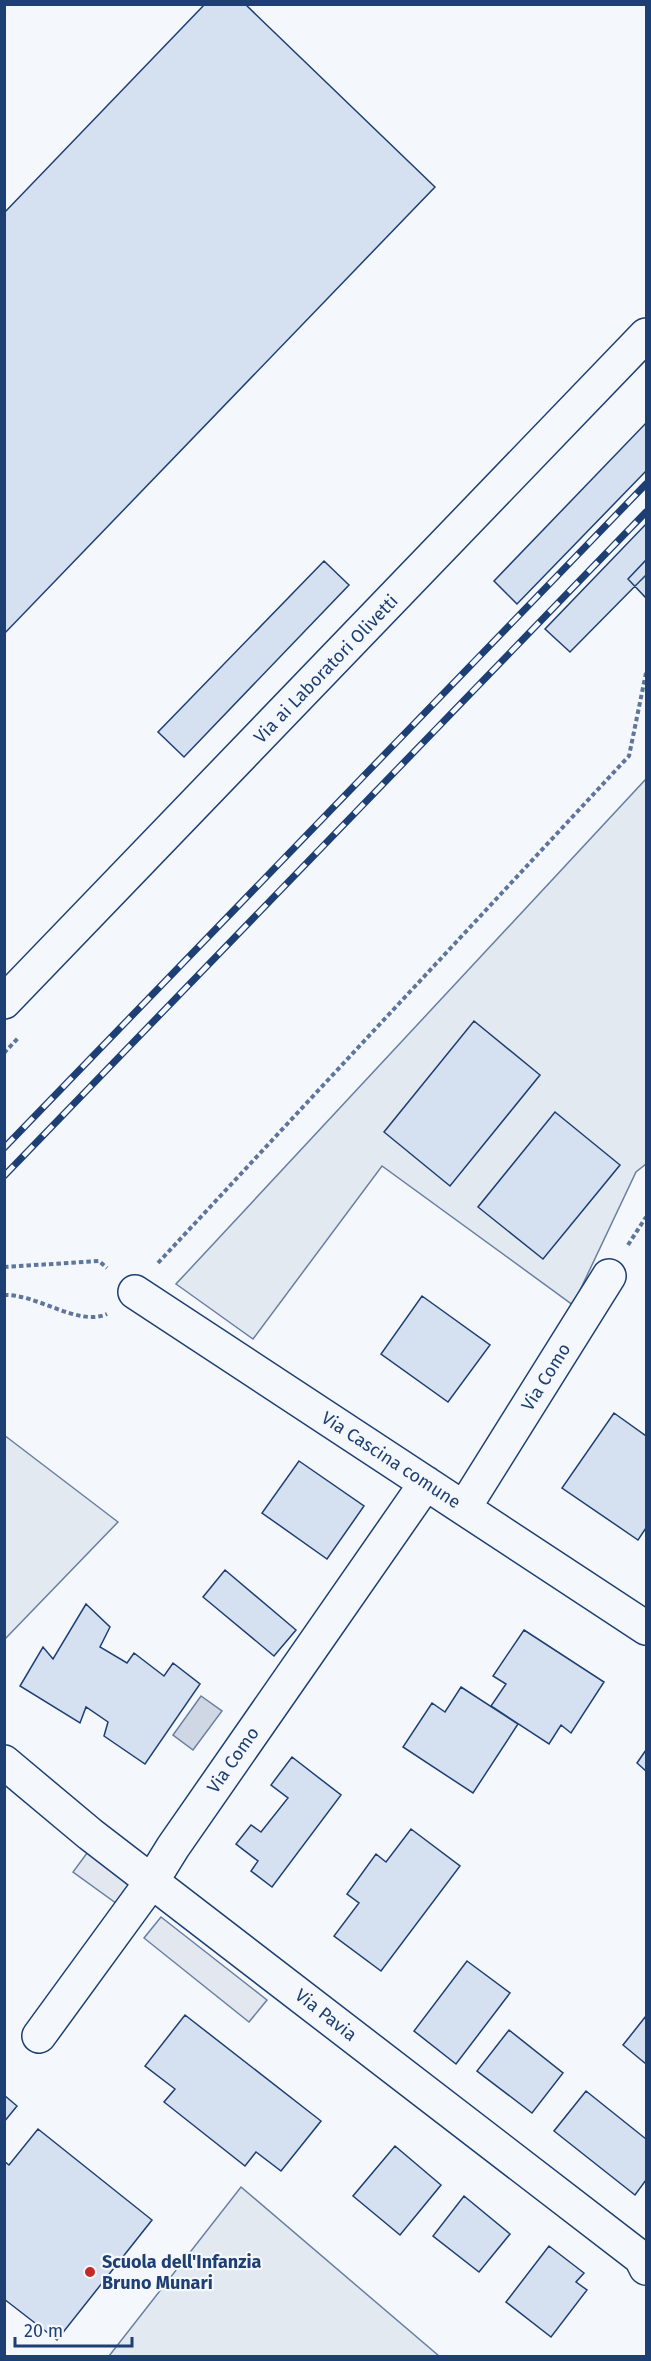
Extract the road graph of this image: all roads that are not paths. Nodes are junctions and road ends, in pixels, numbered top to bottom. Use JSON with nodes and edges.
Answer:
{"nodes":[{"id":1,"x":646,"y":335,"type":"edge"},
{"id":2,"x":4,"y":1002,"type":"edge"},
{"id":3,"x":609,"y":1276,"type":"dead end"},
{"id":4,"x":135,"y":1292,"type":"road end"},
{"id":5,"x":426,"y":1483,"type":"junction"},
{"id":6,"x":464,"y":1508,"type":"junction"},
{"id":7,"x":646,"y":1628,"type":"edge"},
{"id":8,"x":4,"y":1762,"type":"edge"},
{"id":9,"x":152,"y":1881,"type":"junction"},
{"id":10,"x":39,"y":2036,"type":"dead end"},
{"id":11,"x":644,"y":2258,"type":"edge"}],
"edges":[{"from":1,"to":2,"type":"street","name":"Via ai Laboratori Olivetti"},
{"from":3,"to":6,"type":"street","name":"Via Como"},
{"from":4,"to":5,"type":"street","name":"Via Cascina comune"},
{"from":5,"to":6,"type":"street","name":"Via Cascina comune"},
{"from":5,"to":9,"type":"street","name":"Via Como"},
{"from":6,"to":7,"type":"street","name":"Via Cascina comune"},
{"from":8,"to":9,"type":"street","name":"Via Pavia"},
{"from":9,"to":10,"type":"street","name":"Via Como"},
{"from":9,"to":11,"type":"street","name":"Via Pavia"}]}
